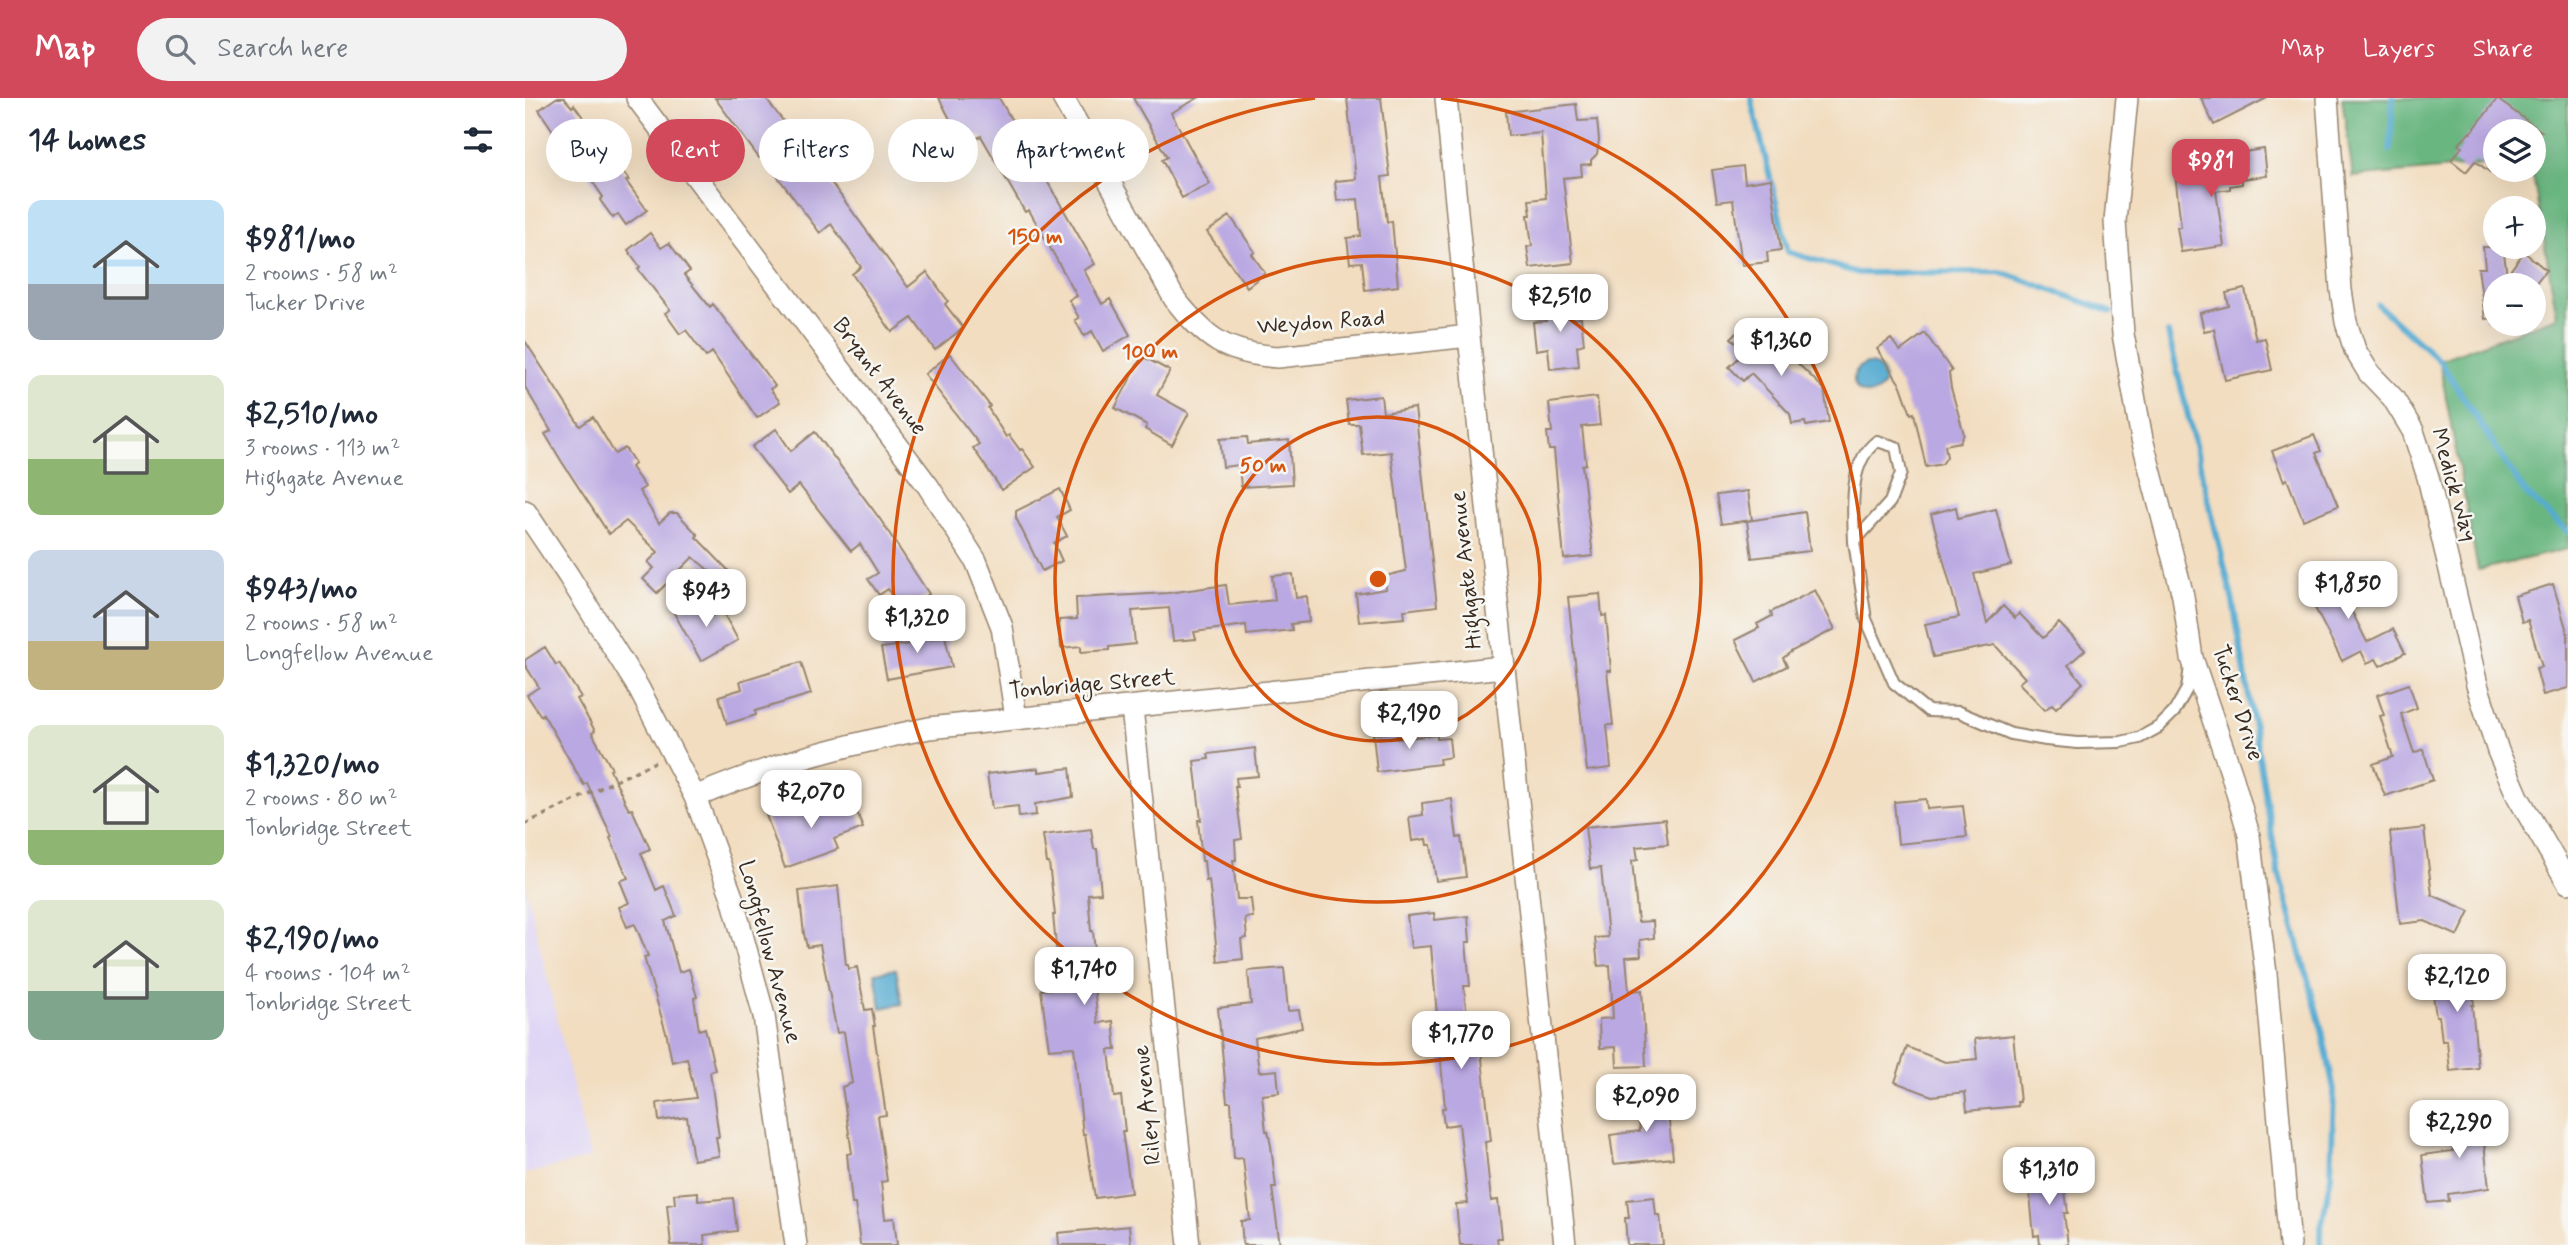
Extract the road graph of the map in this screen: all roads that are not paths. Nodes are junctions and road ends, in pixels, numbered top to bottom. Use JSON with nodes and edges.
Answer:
{"nodes":[{"id":1,"x":637,"y":98,"type":"edge"},
{"id":2,"x":1063,"y":98,"type":"edge"},
{"id":3,"x":1446,"y":98,"type":"edge"},
{"id":4,"x":2127,"y":98,"type":"edge"},
{"id":5,"x":2327,"y":98,"type":"edge"},
{"id":6,"x":1469,"y":336,"type":"junction"},
{"id":7,"x":525,"y":511,"type":"edge"},
{"id":8,"x":1854,"y":542,"type":"junction"},
{"id":9,"x":2192,"y":657,"type":"junction"},
{"id":10,"x":1503,"y":667,"type":"junction"},
{"id":11,"x":1132,"y":708,"type":"junction"},
{"id":12,"x":1016,"y":718,"type":"junction"},
{"id":13,"x":695,"y":797,"type":"junction"},
{"id":14,"x":2568,"y":883,"type":"edge"},
{"id":15,"x":796,"y":1245,"type":"edge"},
{"id":16,"x":1189,"y":1245,"type":"edge"},
{"id":17,"x":1565,"y":1245,"type":"edge"},
{"id":18,"x":2290,"y":1245,"type":"edge"}],
"edges":[{"from":1,"to":12,"type":"street","name":"Bryant Avenue"},
{"from":2,"to":6,"type":"street","name":"Weydon Road"},
{"from":3,"to":6,"type":"street","name":"Highgate Avenue"},
{"from":4,"to":9,"type":"street","name":"Tucker Drive"},
{"from":5,"to":14,"type":"street","name":"Medick Way"},
{"from":6,"to":10,"type":"street","name":"Highgate Avenue"},
{"from":7,"to":13,"type":"street","name":"Longfellow Avenue"},
{"from":8,"to":8,"type":"lane"},
{"from":8,"to":9,"type":"lane"},
{"from":9,"to":18,"type":"street","name":"Tucker Drive"},
{"from":10,"to":11,"type":"street","name":"Tonbridge Street"},
{"from":10,"to":17,"type":"street","name":"Highgate Avenue"},
{"from":11,"to":12,"type":"street","name":"Tonbridge Street"},
{"from":11,"to":16,"type":"street","name":"Riley Avenue"},
{"from":12,"to":13,"type":"street","name":"Tonbridge Street"},
{"from":13,"to":15,"type":"street","name":"Longfellow Avenue"}]}
